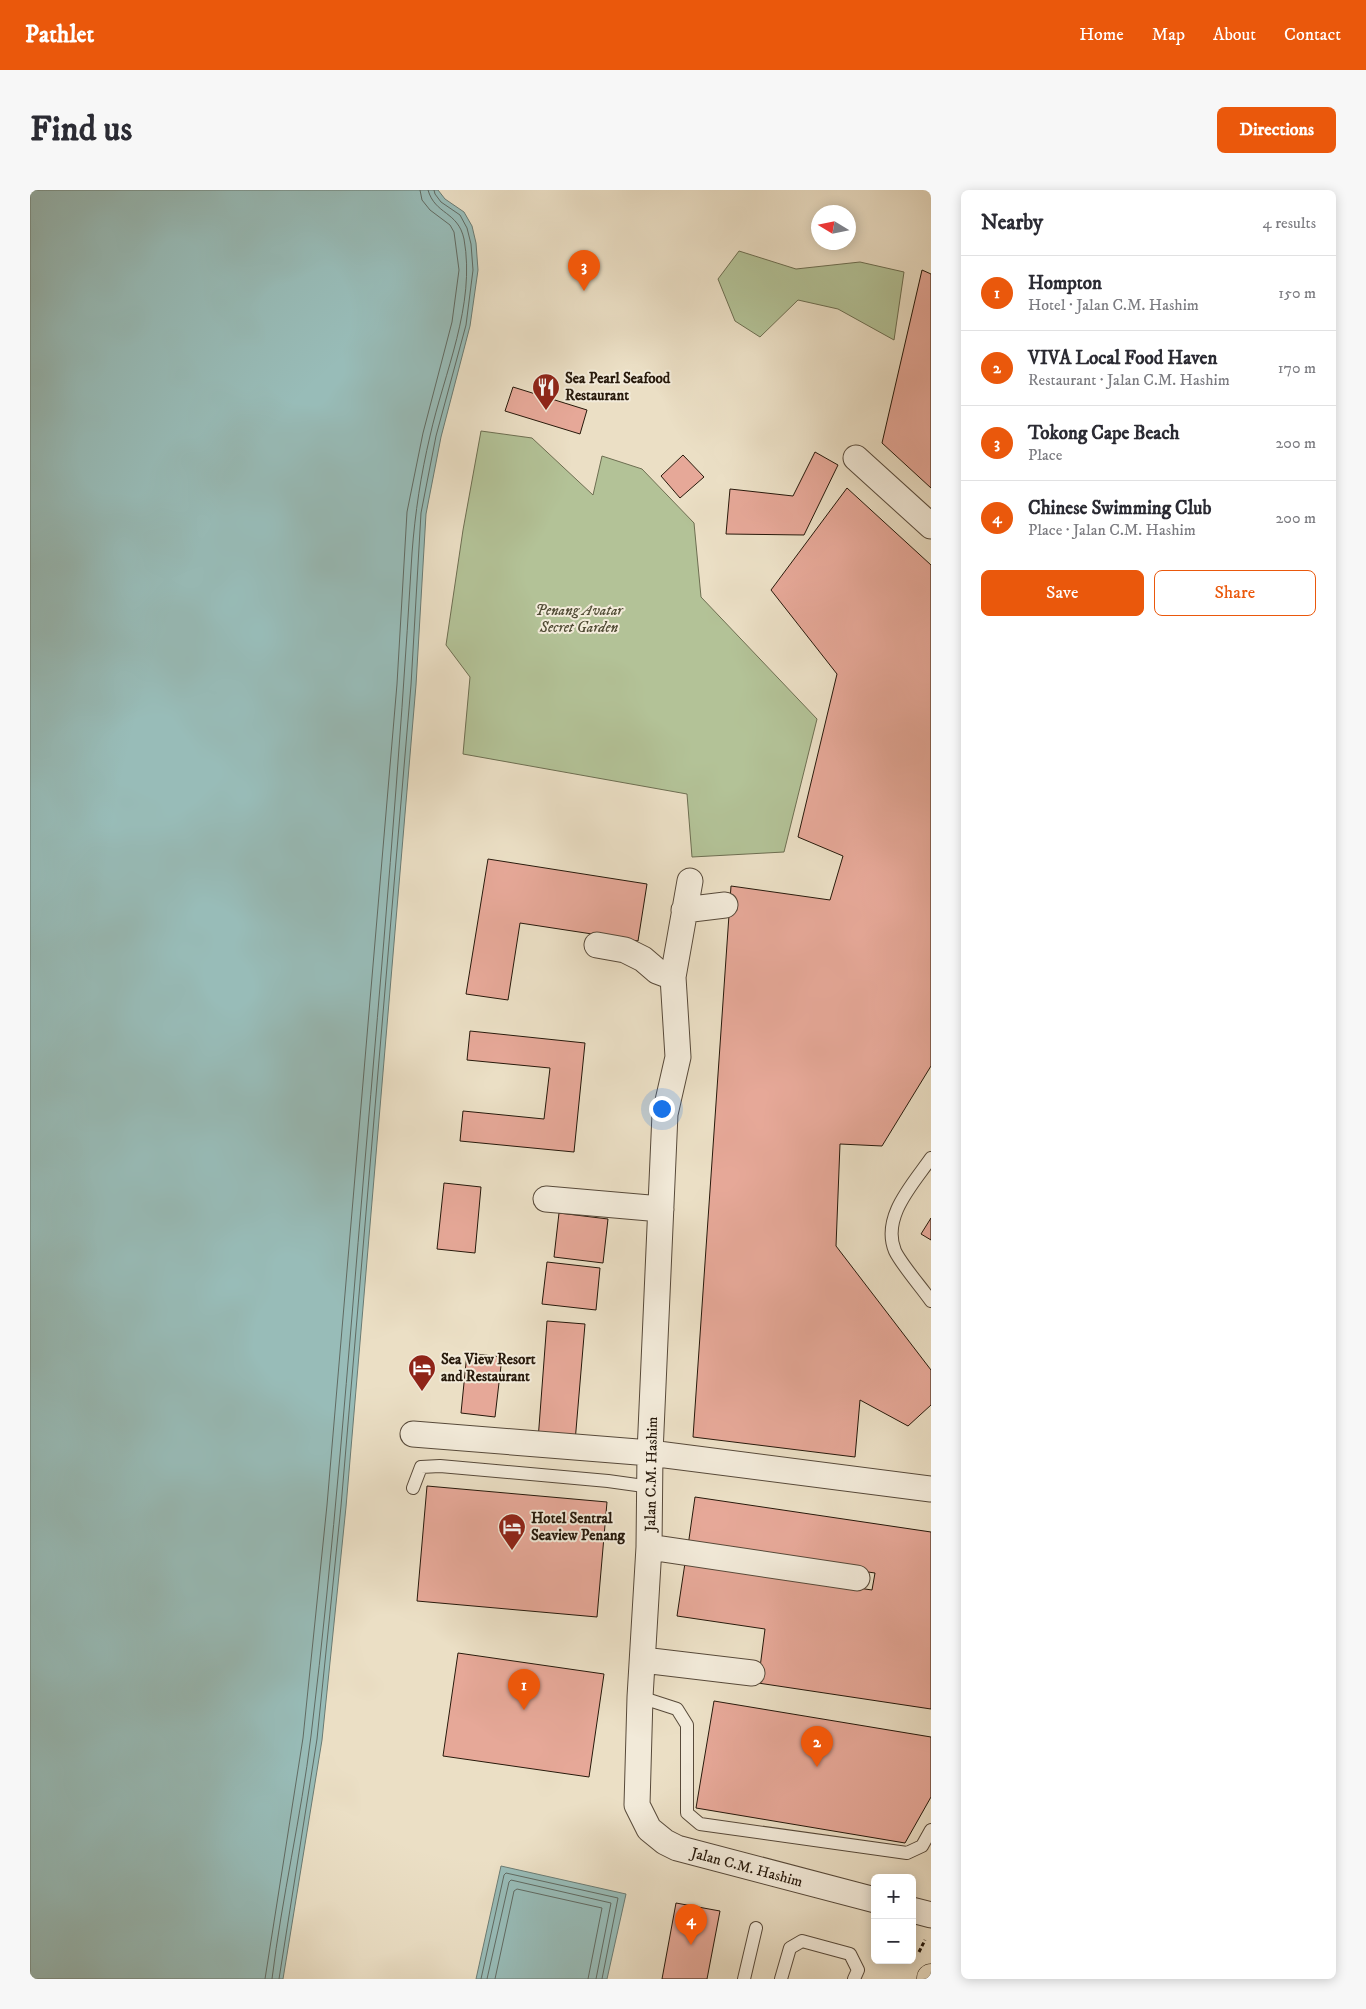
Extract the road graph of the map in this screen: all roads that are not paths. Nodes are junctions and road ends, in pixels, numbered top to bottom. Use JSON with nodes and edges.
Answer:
{"nodes":[{"id":1,"x":856,"y":458,"type":"dead end"},
{"id":2,"x":931,"y":526,"type":"edge"},
{"id":3,"x":690,"y":881,"type":"dead end"},
{"id":4,"x":725,"y":905,"type":"dead end"},
{"id":5,"x":684,"y":910,"type":"junction"},
{"id":6,"x":597,"y":945,"type":"dead end"},
{"id":7,"x":673,"y":977,"type":"junction"},
{"id":8,"x":931,"y":1158,"type":"edge"},
{"id":9,"x":546,"y":1199,"type":"dead end"},
{"id":10,"x":661,"y":1209,"type":"junction"},
{"id":11,"x":931,"y":1301,"type":"edge"},
{"id":12,"x":413,"y":1434,"type":"dead end"},
{"id":13,"x":650,"y":1453,"type":"junction"},
{"id":14,"x":651,"y":1487,"type":"junction"},
{"id":15,"x":413,"y":1488,"type":"dead end"},
{"id":16,"x":931,"y":1489,"type":"edge"},
{"id":17,"x":649,"y":1547,"type":"junction"},
{"id":18,"x":857,"y":1578,"type":"dead end"},
{"id":19,"x":643,"y":1660,"type":"junction"},
{"id":20,"x":752,"y":1673,"type":"dead end"},
{"id":21,"x":640,"y":1697,"type":"junction"},
{"id":22,"x":931,"y":1830,"type":"edge"},
{"id":23,"x":871,"y":1899,"type":"edge"},
{"id":24,"x":916,"y":1911,"type":"edge"},
{"id":25,"x":931,"y":1915,"type":"edge"},
{"id":26,"x":756,"y":1928,"type":"dead end"},
{"id":27,"x":744,"y":1979,"type":"edge"},
{"id":28,"x":781,"y":1979,"type":"edge"},
{"id":29,"x":854,"y":1979,"type":"edge"}],
"edges":[{"from":1,"to":2,"type":"street"},
{"from":3,"to":5,"type":"street","name":"Jalan C.M. Hashim"},
{"from":4,"to":5,"type":"street"},
{"from":5,"to":7,"type":"street","name":"Jalan C.M. Hashim"},
{"from":6,"to":7,"type":"street"},
{"from":7,"to":10,"type":"street","name":"Jalan C.M. Hashim"},
{"from":8,"to":11,"type":"lane"},
{"from":9,"to":10,"type":"street"},
{"from":10,"to":13,"type":"street","name":"Jalan C.M. Hashim"},
{"from":12,"to":13,"type":"street"},
{"from":13,"to":14,"type":"street","name":"Jalan C.M. Hashim"},
{"from":13,"to":16,"type":"street"},
{"from":14,"to":15,"type":"lane"},
{"from":14,"to":17,"type":"street","name":"Jalan C.M. Hashim"},
{"from":17,"to":18,"type":"street"},
{"from":17,"to":19,"type":"street","name":"Jalan C.M. Hashim"},
{"from":19,"to":20,"type":"street"},
{"from":19,"to":21,"type":"street","name":"Jalan C.M. Hashim"},
{"from":21,"to":22,"type":"lane"},
{"from":21,"to":23,"type":"street","name":"Jalan C.M. Hashim"},
{"from":24,"to":25,"type":"street"},
{"from":26,"to":27,"type":"lane"},
{"from":28,"to":29,"type":"lane"}]}
